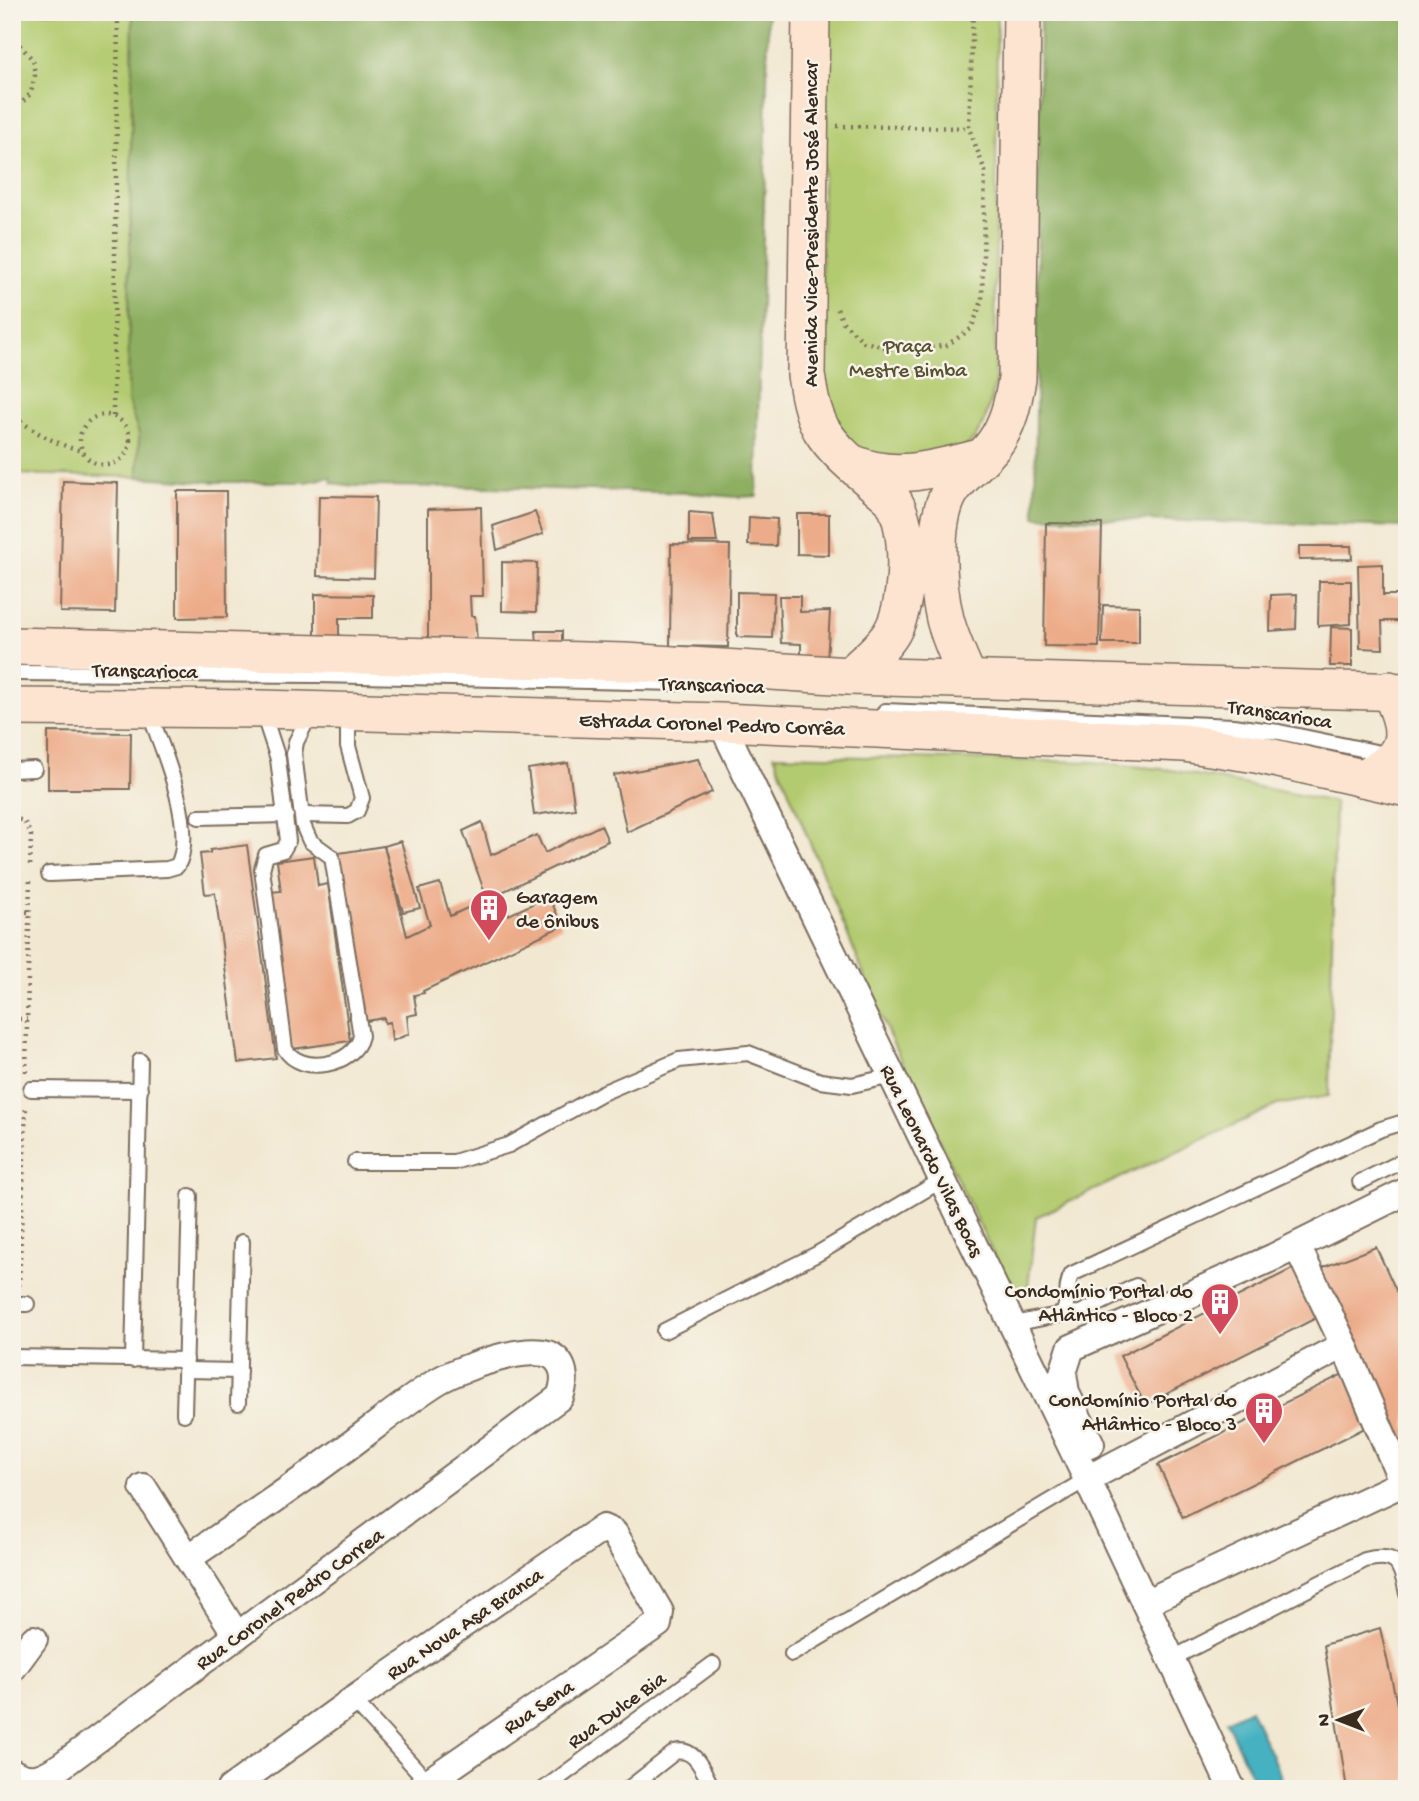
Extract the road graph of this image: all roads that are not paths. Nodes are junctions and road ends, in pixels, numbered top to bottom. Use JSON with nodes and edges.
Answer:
{"nodes":[{"id":1,"x":811,"y":12,"type":"edge"},
{"id":2,"x":1022,"y":12,"type":"edge"},
{"id":3,"x":980,"y":458,"type":"junction"},
{"id":4,"x":854,"y":464,"type":"junction"},
{"id":5,"x":12,"y":624,"type":"edge"},
{"id":6,"x":12,"y":646,"type":"edge"},
{"id":7,"x":84,"y":647,"type":"junction"},
{"id":8,"x":12,"y":673,"type":"edge"},
{"id":9,"x":850,"y":676,"type":"junction"},
{"id":10,"x":968,"y":679,"type":"junction"},
{"id":11,"x":691,"y":683,"type":"dead end"},
{"id":12,"x":774,"y":686,"type":"dead end"},
{"id":13,"x":1142,"y":699,"type":"dead end"},
{"id":14,"x":1398,"y":703,"type":"edge"},
{"id":15,"x":12,"y":706,"type":"edge"},
{"id":16,"x":148,"y":709,"type":"junction"},
{"id":17,"x":262,"y":709,"type":"junction"},
{"id":18,"x":312,"y":711,"type":"junction"},
{"id":19,"x":872,"y":711,"type":"dead end"},
{"id":20,"x":348,"y":712,"type":"junction"},
{"id":21,"x":721,"y":722,"type":"junction"},
{"id":22,"x":1403,"y":768,"type":"edge"},
{"id":23,"x":34,"y":769,"type":"dead end"},
{"id":24,"x":12,"y":770,"type":"edge"},
{"id":25,"x":199,"y":817,"type":"dead end"},
{"id":26,"x":286,"y":820,"type":"junction"},
{"id":27,"x":303,"y":820,"type":"junction"},
{"id":28,"x":49,"y":874,"type":"dead end"},
{"id":29,"x":140,"y":1061,"type":"dead end"},
{"id":30,"x":892,"y":1076,"type":"junction"},
{"id":31,"x":139,"y":1090,"type":"junction"},
{"id":32,"x":28,"y":1094,"type":"road end"},
{"id":33,"x":1407,"y":1121,"type":"edge"},
{"id":34,"x":1407,"y":1159,"type":"edge"},
{"id":35,"x":355,"y":1162,"type":"dead end"},
{"id":36,"x":942,"y":1180,"type":"junction"},
{"id":37,"x":1360,"y":1182,"type":"dead end"},
{"id":38,"x":1407,"y":1191,"type":"edge"},
{"id":39,"x":190,"y":1196,"type":"dead end"},
{"id":40,"x":242,"y":1242,"type":"dead end"},
{"id":41,"x":1297,"y":1246,"type":"junction"},
{"id":42,"x":1136,"y":1286,"type":"dead end"},
{"id":43,"x":1063,"y":1314,"type":"junction"},
{"id":44,"x":1013,"y":1324,"type":"junction"},
{"id":45,"x":664,"y":1331,"type":"dead end"},
{"id":46,"x":1344,"y":1345,"type":"junction"},
{"id":47,"x":12,"y":1357,"type":"edge"},
{"id":48,"x":133,"y":1360,"type":"junction"},
{"id":49,"x":186,"y":1365,"type":"junction"},
{"id":50,"x":239,"y":1371,"type":"junction"},
{"id":51,"x":238,"y":1403,"type":"dead end"},
{"id":52,"x":184,"y":1414,"type":"dead end"},
{"id":53,"x":1095,"y":1475,"type":"junction"},
{"id":54,"x":1405,"y":1483,"type":"edge"},
{"id":55,"x":143,"y":1487,"type":"dead end"},
{"id":56,"x":188,"y":1558,"type":"junction"},
{"id":57,"x":1407,"y":1594,"type":"edge"},
{"id":58,"x":1153,"y":1600,"type":"junction"},
{"id":59,"x":658,"y":1624,"type":"joint"},
{"id":60,"x":237,"y":1636,"type":"junction"},
{"id":61,"x":34,"y":1639,"type":"dead end"},
{"id":62,"x":792,"y":1654,"type":"dead end"},
{"id":63,"x":1171,"y":1659,"type":"junction"},
{"id":64,"x":713,"y":1664,"type":"dead end"},
{"id":65,"x":12,"y":1668,"type":"edge"},
{"id":66,"x":353,"y":1700,"type":"junction"},
{"id":67,"x":12,"y":1772,"type":"edge"},
{"id":68,"x":423,"y":1785,"type":"edge"},
{"id":69,"x":236,"y":1787,"type":"edge"},
{"id":70,"x":544,"y":1789,"type":"edge"},
{"id":71,"x":628,"y":1789,"type":"edge"},
{"id":72,"x":713,"y":1789,"type":"edge"},
{"id":73,"x":1231,"y":1789,"type":"edge"}],
"edges":[{"from":1,"to":4,"type":"main road","name":"Avenida Vice-Presidente José Alencar"},
{"from":2,"to":3,"type":"main road"},
{"from":3,"to":4,"type":"main road"},
{"from":3,"to":10,"type":"main road"},
{"from":4,"to":9,"type":"main road","name":"Avenida Vice-Presidente José Alencar"},
{"from":5,"to":7,"type":"main road"},
{"from":6,"to":7,"type":"main road"},
{"from":7,"to":9,"type":"main road"},
{"from":8,"to":11,"type":"lane","name":"Transcarioca"},
{"from":9,"to":10,"type":"main road"},
{"from":10,"to":14,"type":"main road"},
{"from":12,"to":13,"type":"lane","name":"Transcarioca"},
{"from":14,"to":22,"type":"main road"},
{"from":15,"to":16,"type":"main road","name":"Estrada Coronel Pedro Corrêa"},
{"from":16,"to":17,"type":"main road","name":"Estrada Coronel Pedro Corrêa"},
{"from":16,"to":28,"type":"lane"},
{"from":17,"to":18,"type":"main road","name":"Estrada Coronel Pedro Corrêa"},
{"from":17,"to":26,"type":"lane"},
{"from":18,"to":20,"type":"main road","name":"Estrada Coronel Pedro Corrêa"},
{"from":18,"to":27,"type":"lane"},
{"from":19,"to":22,"type":"lane","name":"Transcarioca"},
{"from":20,"to":21,"type":"main road","name":"Estrada Coronel Pedro Corrêa"},
{"from":20,"to":27,"type":"lane"},
{"from":21,"to":22,"type":"main road","name":"Estrada Coronel Pedro Corrêa"},
{"from":21,"to":30,"type":"street","name":"Rua Leonardo Vilas Boas"},
{"from":23,"to":24,"type":"lane"},
{"from":25,"to":26,"type":"lane"},
{"from":26,"to":27,"type":"lane"},
{"from":29,"to":31,"type":"lane"},
{"from":30,"to":35,"type":"lane"},
{"from":30,"to":36,"type":"street","name":"Rua Leonardo Vilas Boas"},
{"from":31,"to":32,"type":"lane"},
{"from":31,"to":48,"type":"lane"},
{"from":33,"to":43,"type":"lane"},
{"from":34,"to":37,"type":"lane"},
{"from":36,"to":44,"type":"street","name":"Rua Leonardo Vilas Boas"},
{"from":36,"to":45,"type":"lane"},
{"from":38,"to":41,"type":"street"},
{"from":39,"to":49,"type":"lane"},
{"from":40,"to":50,"type":"lane"},
{"from":41,"to":46,"type":"street"},
{"from":41,"to":53,"type":"street"},
{"from":42,"to":43,"type":"lane"},
{"from":43,"to":44,"type":"lane"},
{"from":44,"to":53,"type":"street","name":"Rua Leonardo Vilas Boas"},
{"from":46,"to":53,"type":"street"},
{"from":46,"to":54,"type":"street"},
{"from":47,"to":48,"type":"lane"},
{"from":48,"to":49,"type":"lane"},
{"from":49,"to":50,"type":"lane"},
{"from":49,"to":52,"type":"lane"},
{"from":50,"to":51,"type":"lane"},
{"from":53,"to":58,"type":"street","name":"Rua Leonardo Vilas Boas"},
{"from":53,"to":62,"type":"lane"},
{"from":54,"to":58,"type":"street"},
{"from":55,"to":56,"type":"street"},
{"from":56,"to":60,"type":"street"},
{"from":56,"to":60,"type":"street","name":"Rua Coronel Pedro Correa"},
{"from":57,"to":63,"type":"lane"},
{"from":58,"to":63,"type":"street","name":"Rua Leonardo Vilas Boas"},
{"from":59,"to":66,"type":"street","name":"Rua Nova Asa Branca"},
{"from":59,"to":68,"type":"street","name":"Rua Sena"},
{"from":60,"to":67,"type":"street","name":"Rua Coronel Pedro Correa"},
{"from":61,"to":65,"type":"street"},
{"from":63,"to":73,"type":"street","name":"Rua Leonardo Vilas Boas"},
{"from":64,"to":70,"type":"lane","name":"Rua Dulce Bia"},
{"from":66,"to":68,"type":"lane"},
{"from":66,"to":69,"type":"street","name":"Rua Nova Asa Branca"},
{"from":71,"to":72,"type":"lane"}]}
